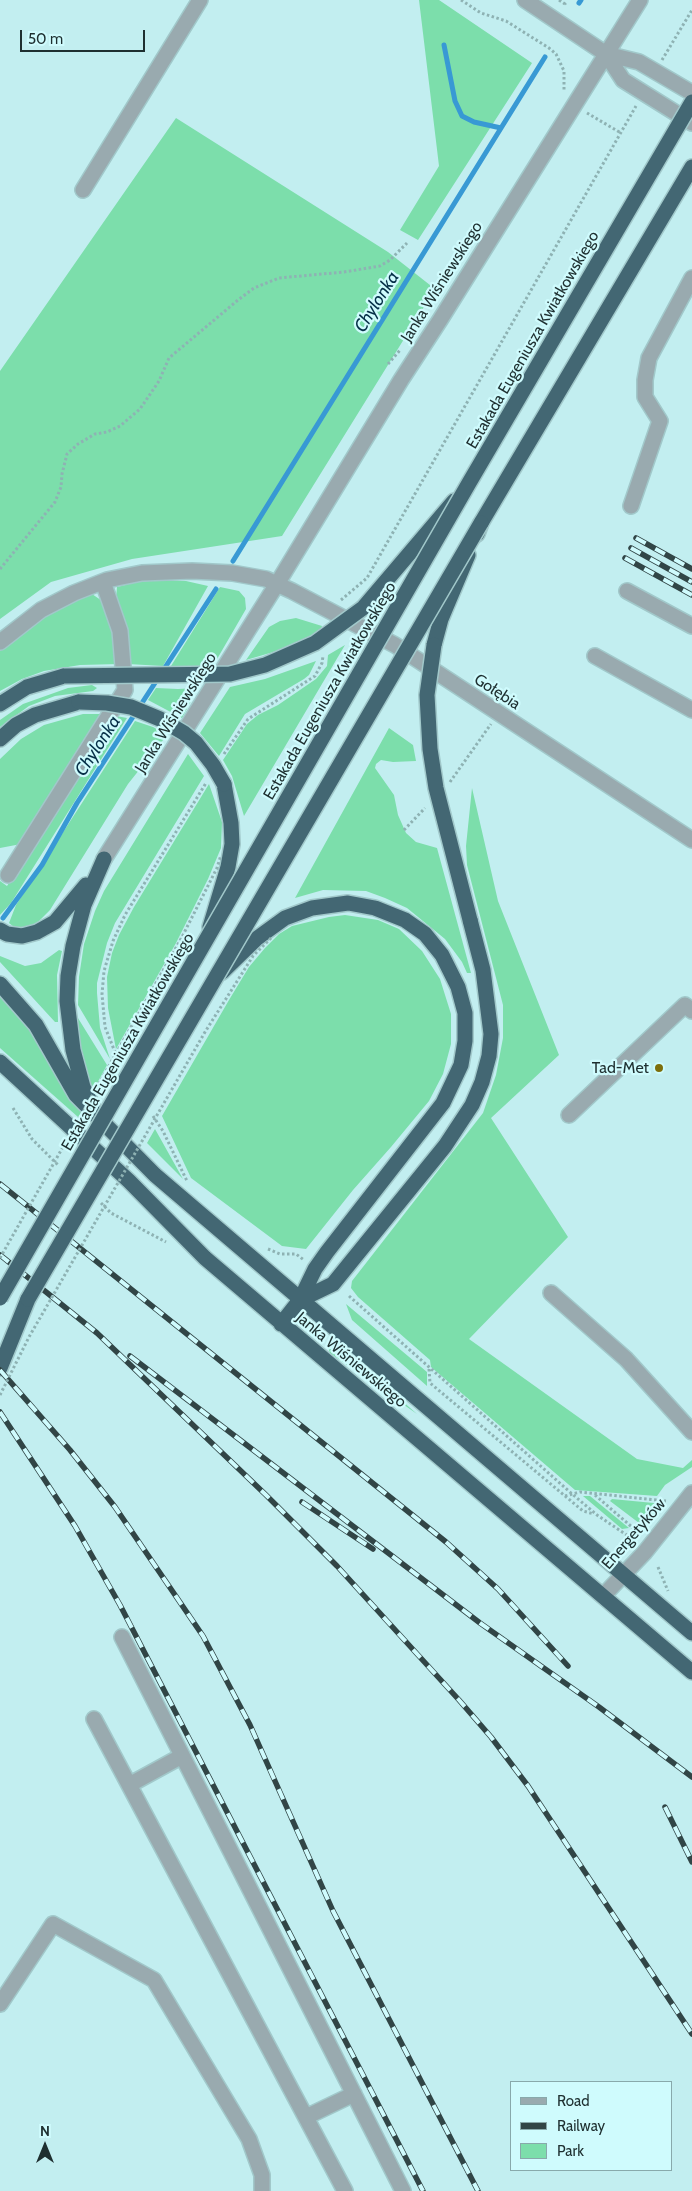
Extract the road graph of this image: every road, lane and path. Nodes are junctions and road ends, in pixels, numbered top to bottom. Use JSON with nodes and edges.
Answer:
{"nodes":[{"id":1,"x":200,"y":0,"type":"edge"},
{"id":2,"x":461,"y":0,"type":"edge"},
{"id":3,"x":525,"y":0,"type":"edge"},
{"id":4,"x":559,"y":0,"type":"edge"},
{"id":5,"x":640,"y":0,"type":"edge"},
{"id":6,"x":564,"y":6,"type":"dead end"},
{"id":7,"x":544,"y":38,"type":"dead end"},
{"id":8,"x":542,"y":43,"type":"junction"},
{"id":9,"x":606,"y":54,"type":"junction"},
{"id":10,"x":564,"y":90,"type":"dead end"},
{"id":11,"x":692,"y":93,"type":"edge"},
{"id":12,"x":692,"y":102,"type":"edge"},
{"id":13,"x":590,"y":114,"type":"dead end"},
{"id":14,"x":692,"y":123,"type":"edge"},
{"id":15,"x":692,"y":167,"type":"edge"},
{"id":16,"x":83,"y":190,"type":"dead end"},
{"id":17,"x":407,"y":243,"type":"dead end"},
{"id":18,"x":692,"y":278,"type":"edge"},
{"id":19,"x":470,"y":483,"type":"junction"},
{"id":20,"x":631,"y":506,"type":"dead end"},
{"id":21,"x":482,"y":523,"type":"junction"},
{"id":22,"x":0,"y":569,"type":"edge"},
{"id":23,"x":103,"y":582,"type":"junction"},
{"id":24,"x":277,"y":584,"type":"junction"},
{"id":25,"x":627,"y":591,"type":"dead end"},
{"id":26,"x":337,"y":603,"type":"dead end"},
{"id":27,"x":692,"y":626,"type":"edge"},
{"id":28,"x":0,"y":642,"type":"edge"},
{"id":29,"x":324,"y":648,"type":"dead end"},
{"id":30,"x":596,"y":656,"type":"dead end"},
{"id":31,"x":0,"y":704,"type":"edge"},
{"id":32,"x":692,"y":710,"type":"edge"},
{"id":33,"x":498,"y":713,"type":"junction"},
{"id":34,"x":0,"y":739,"type":"edge"},
{"id":35,"x":221,"y":758,"type":"dead end"},
{"id":36,"x":211,"y":775,"type":"dead end"},
{"id":37,"x":445,"y":787,"type":"dead end"},
{"id":38,"x":432,"y":802,"type":"dead end"},
{"id":39,"x":404,"y":830,"type":"dead end"},
{"id":40,"x":692,"y":840,"type":"edge"},
{"id":41,"x":221,"y":855,"type":"dead end"},
{"id":42,"x":104,"y":859,"type":"junction"},
{"id":43,"x":8,"y":875,"type":"dead end"},
{"id":44,"x":0,"y":930,"type":"edge"},
{"id":45,"x":271,"y":938,"type":"dead end"},
{"id":46,"x":205,"y":942,"type":"junction"},
{"id":47,"x":212,"y":982,"type":"junction"},
{"id":48,"x":0,"y":984,"type":"edge"},
{"id":49,"x":692,"y":1011,"type":"edge"},
{"id":50,"x":0,"y":1062,"type":"edge"},
{"id":51,"x":121,"y":1066,"type":"dead end"},
{"id":52,"x":148,"y":1109,"type":"dead end"},
{"id":53,"x":569,"y":1115,"type":"dead end"},
{"id":54,"x":101,"y":1122,"type":"junction"},
{"id":55,"x":190,"y":1186,"type":"dead end"},
{"id":56,"x":0,"y":1258,"type":"edge"},
{"id":57,"x":551,"y":1292,"type":"dead end"},
{"id":58,"x":348,"y":1296,"type":"dead end"},
{"id":59,"x":0,"y":1298,"type":"edge"},
{"id":60,"x":28,"y":1299,"type":"junction"},
{"id":61,"x":300,"y":1300,"type":"junction"},
{"id":62,"x":281,"y":1324,"type":"junction"},
{"id":63,"x":0,"y":1347,"type":"edge"},
{"id":64,"x":0,"y":1368,"type":"edge"},
{"id":65,"x":428,"y":1369,"type":"junction"},
{"id":66,"x":0,"y":1395,"type":"edge"},
{"id":67,"x":692,"y":1432,"type":"edge"},
{"id":68,"x":571,"y":1493,"type":"junction"},
{"id":69,"x":594,"y":1494,"type":"junction"},
{"id":70,"x":692,"y":1494,"type":"edge"},
{"id":71,"x":565,"y":1496,"type":"junction"},
{"id":72,"x":678,"y":1510,"type":"junction"},
{"id":73,"x":597,"y":1515,"type":"junction"},
{"id":74,"x":658,"y":1567,"type":"dead end"},
{"id":75,"x":622,"y":1574,"type":"junction"},
{"id":76,"x":669,"y":1594,"type":"dead end"},
{"id":77,"x":603,"y":1596,"type":"junction"},
{"id":78,"x":692,"y":1633,"type":"edge"},
{"id":79,"x":122,"y":1637,"type":"dead end"},
{"id":80,"x":692,"y":1672,"type":"edge"},
{"id":81,"x":94,"y":1719,"type":"dead end"},
{"id":82,"x":182,"y":1756,"type":"junction"},
{"id":83,"x":129,"y":1785,"type":"junction"},
{"id":84,"x":0,"y":2004,"type":"edge"},
{"id":85,"x":354,"y":2094,"type":"junction"},
{"id":86,"x":306,"y":2118,"type":"junction"},
{"id":87,"x":262,"y":2191,"type":"edge"},
{"id":88,"x":345,"y":2191,"type":"edge"},
{"id":89,"x":403,"y":2191,"type":"edge"}],
"edges":[{"from":1,"to":16,"type":"street"},
{"from":2,"to":8,"type":"path"},
{"from":3,"to":9,"type":"street"},
{"from":4,"to":6,"type":"path"},
{"from":5,"to":9,"type":"street","name":"Janka Wiśniewskiego"},
{"from":7,"to":8,"type":"path"},
{"from":8,"to":10,"type":"path"},
{"from":9,"to":11,"type":"street"},
{"from":9,"to":14,"type":"street"},
{"from":9,"to":24,"type":"street","name":"Janka Wiśniewskiego"},
{"from":12,"to":19,"type":"highway","name":"Estakada Eugeniusza Kwiatkowskiego","bridge":true},
{"from":13,"to":26,"type":"path"},
{"from":15,"to":21,"type":"highway"},
{"from":17,"to":22,"type":"path"},
{"from":18,"to":20,"type":"street"},
{"from":19,"to":31,"type":"highway","bridge":true},
{"from":19,"to":46,"type":"highway","name":"Estakada Eugeniusza Kwiatkowskiego","bridge":true},
{"from":21,"to":47,"type":"highway","bridge":true},
{"from":21,"to":61,"type":"highway","bridge":true},
{"from":23,"to":24,"type":"street"},
{"from":23,"to":28,"type":"street"},
{"from":23,"to":43,"type":"street"},
{"from":24,"to":33,"type":"street","name":"Gołębia"},
{"from":24,"to":42,"type":"street","name":"Janka Wiśniewskiego"},
{"from":25,"to":27,"type":"street"},
{"from":29,"to":35,"type":"path"},
{"from":30,"to":32,"type":"street"},
{"from":33,"to":37,"type":"path"},
{"from":33,"to":40,"type":"street","name":"Gołębia"},
{"from":34,"to":46,"type":"highway","bridge":true},
{"from":36,"to":51,"type":"path"},
{"from":38,"to":39,"type":"path"},
{"from":41,"to":56,"type":"path","bridge":true},
{"from":42,"to":44,"type":"highway"},
{"from":42,"to":54,"type":"highway"},
{"from":45,"to":66,"type":"path","bridge":true},
{"from":46,"to":59,"type":"highway","name":"Estakada Eugeniusza Kwiatkowskiego","bridge":true},
{"from":47,"to":60,"type":"highway","bridge":true},
{"from":47,"to":61,"type":"highway","bridge":true},
{"from":48,"to":54,"type":"highway"},
{"from":49,"to":53,"type":"street"},
{"from":50,"to":62,"type":"highway","name":"Janka Wiśniewskiego"},
{"from":52,"to":55,"type":"path"},
{"from":54,"to":61,"type":"highway","name":"Janka Wiśniewskiego"},
{"from":57,"to":67,"type":"street"},
{"from":58,"to":65,"type":"path"},
{"from":60,"to":63,"type":"highway"},
{"from":60,"to":64,"type":"highway"},
{"from":61,"to":62,"type":"highway"},
{"from":61,"to":75,"type":"highway","name":"Janka Wiśniewskiego"},
{"from":62,"to":77,"type":"highway","name":"Janka Wiśniewskiego"},
{"from":65,"to":68,"type":"path"},
{"from":65,"to":71,"type":"path"},
{"from":68,"to":69,"type":"path"},
{"from":68,"to":71,"type":"path"},
{"from":68,"to":73,"type":"path"},
{"from":69,"to":72,"type":"path"},
{"from":69,"to":73,"type":"path"},
{"from":70,"to":72,"type":"street","name":"Energetyków"},
{"from":71,"to":73,"type":"path"},
{"from":72,"to":75,"type":"street","name":"Energetyków"},
{"from":74,"to":76,"type":"path"},
{"from":75,"to":77,"type":"street","name":"Energetyków"},
{"from":75,"to":78,"type":"highway","name":"Janka Wiśniewskiego"},
{"from":77,"to":80,"type":"highway","name":"Janka Wiśniewskiego"},
{"from":79,"to":82,"type":"street"},
{"from":81,"to":83,"type":"street"},
{"from":82,"to":83,"type":"street"},
{"from":82,"to":85,"type":"street"},
{"from":83,"to":86,"type":"street"},
{"from":84,"to":87,"type":"street"},
{"from":85,"to":86,"type":"street"},
{"from":85,"to":89,"type":"street"},
{"from":86,"to":88,"type":"street"}]}
